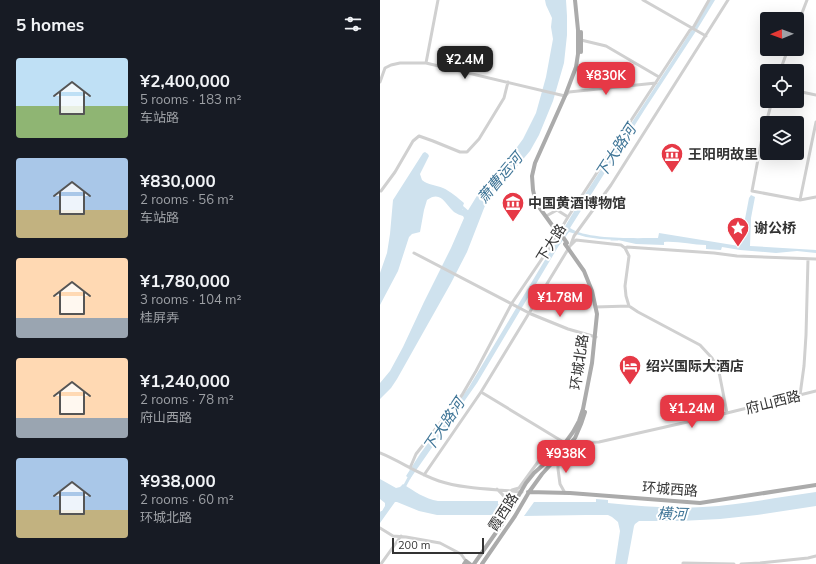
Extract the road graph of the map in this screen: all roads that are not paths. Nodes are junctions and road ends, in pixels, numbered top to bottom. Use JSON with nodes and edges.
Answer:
{"nodes":[{"id":1,"x":438,"y":0,"type":"edge"},
{"id":2,"x":576,"y":0,"type":"edge"},
{"id":3,"x":643,"y":0,"type":"edge"},
{"id":4,"x":709,"y":0,"type":"edge"},
{"id":5,"x":728,"y":0,"type":"edge"},
{"id":6,"x":806,"y":0,"type":"edge"},
{"id":7,"x":802,"y":12,"type":"edge"},
{"id":8,"x":693,"y":28,"type":"junction"},
{"id":9,"x":706,"y":36,"type":"junction"},
{"id":10,"x":582,"y":40,"type":"junction"},
{"id":11,"x":426,"y":63,"type":"junction"},
{"id":12,"x":659,"y":77,"type":"junction"},
{"id":13,"x":380,"y":82,"type":"edge"},
{"id":14,"x":508,"y":82,"type":"junction"},
{"id":15,"x":656,"y":83,"type":"junction"},
{"id":16,"x":568,"y":92,"type":"junction"},
{"id":17,"x":804,"y":92,"type":"edge"},
{"id":18,"x":816,"y":95,"type":"edge"},
{"id":19,"x":564,"y":96,"type":"junction"},
{"id":20,"x":770,"y":108,"type":"edge"},
{"id":21,"x":816,"y":122,"type":"edge"},
{"id":22,"x":381,"y":191,"type":"edge"},
{"id":23,"x":816,"y":197,"type":"edge"},
{"id":24,"x":800,"y":200,"type":"junction"},
{"id":25,"x":548,"y":215,"type":"junction"},
{"id":26,"x":568,"y":217,"type":"junction"},
{"id":27,"x":556,"y":231,"type":"junction"},
{"id":28,"x":567,"y":246,"type":"junction"},
{"id":29,"x":550,"y":247,"type":"junction"},
{"id":30,"x":625,"y":248,"type":"junction"},
{"id":31,"x":414,"y":253,"type":"dead end"},
{"id":32,"x":808,"y":259,"type":"junction"},
{"id":33,"x":816,"y":259,"type":"edge"},
{"id":34,"x":512,"y":303,"type":"junction"},
{"id":35,"x":629,"y":306,"type":"junction"},
{"id":36,"x":596,"y":307,"type":"junction"},
{"id":37,"x":529,"y":312,"type":"junction"},
{"id":38,"x":595,"y":337,"type":"junction"},
{"id":39,"x":816,"y":391,"type":"edge"},
{"id":40,"x":481,"y":392,"type":"junction"},
{"id":41,"x":800,"y":395,"type":"junction"},
{"id":42,"x":727,"y":413,"type":"junction"},
{"id":43,"x":565,"y":443,"type":"junction"},
{"id":44,"x":571,"y":443,"type":"junction"},
{"id":45,"x":560,"y":448,"type":"junction"},
{"id":46,"x":380,"y":453,"type":"edge"},
{"id":47,"x":558,"y":457,"type":"junction"},
{"id":48,"x":410,"y":468,"type":"junction"},
{"id":49,"x":424,"y":475,"type":"junction"},
{"id":50,"x":816,"y":485,"type":"edge"},
{"id":51,"x":498,"y":489,"type":"junction"},
{"id":52,"x":510,"y":491,"type":"junction"},
{"id":53,"x":522,"y":492,"type":"junction"},
{"id":54,"x":529,"y":492,"type":"junction"},
{"id":55,"x":565,"y":493,"type":"junction"},
{"id":56,"x":510,"y":510,"type":"junction"},
{"id":57,"x":381,"y":529,"type":"edge"},
{"id":58,"x":401,"y":536,"type":"junction"},
{"id":59,"x":816,"y":556,"type":"edge"},
{"id":60,"x":465,"y":563,"type":"edge"},
{"id":61,"x":381,"y":564,"type":"edge"},
{"id":62,"x":470,"y":564,"type":"edge"},
{"id":63,"x":474,"y":564,"type":"edge"},
{"id":64,"x":482,"y":564,"type":"edge"},
{"id":65,"x":683,"y":564,"type":"edge"},
{"id":66,"x":734,"y":564,"type":"edge"},
{"id":67,"x":741,"y":564,"type":"edge"}],
"edges":[{"from":1,"to":11,"type":"street"},
{"from":2,"to":10,"type":"main road","name":"环城北路"},
{"from":2,"to":19,"type":"main road","name":"环城北路"},
{"from":3,"to":8,"type":"street"},
{"from":4,"to":8,"type":"street","name":"下大路"},
{"from":5,"to":9,"type":"street"},
{"from":6,"to":7,"type":"street"},
{"from":8,"to":9,"type":"street"},
{"from":8,"to":12,"type":"street","name":"下大路"},
{"from":9,"to":28,"type":"street"},
{"from":10,"to":12,"type":"street"},
{"from":10,"to":16,"type":"main road","name":"环城北路"},
{"from":11,"to":13,"type":"street"},
{"from":11,"to":14,"type":"street"},
{"from":12,"to":15,"type":"street","name":"下大路"},
{"from":14,"to":19,"type":"street"},
{"from":14,"to":22,"type":"street"},
{"from":15,"to":16,"type":"street"},
{"from":15,"to":26,"type":"street","name":"下大路"},
{"from":16,"to":19,"type":"street"},
{"from":16,"to":25,"type":"main road","name":"环城北路"},
{"from":17,"to":18,"type":"street"},
{"from":19,"to":27,"type":"main road","name":"环城北路"},
{"from":20,"to":24,"type":"street"},
{"from":21,"to":24,"type":"street"},
{"from":23,"to":24,"type":"street"},
{"from":25,"to":26,"type":"street"},
{"from":25,"to":27,"type":"main road","name":"环城北路"},
{"from":26,"to":29,"type":"street","name":"下大路"},
{"from":27,"to":28,"type":"main road","name":"环城北路","bridge":true},
{"from":27,"to":29,"type":"street"},
{"from":28,"to":30,"type":"street"},
{"from":28,"to":36,"type":"main road","name":"环城北路"},
{"from":28,"to":37,"type":"street"},
{"from":29,"to":34,"type":"street","name":"下大路"},
{"from":30,"to":32,"type":"street"},
{"from":30,"to":35,"type":"street"},
{"from":31,"to":34,"type":"street"},
{"from":32,"to":33,"type":"street"},
{"from":32,"to":41,"type":"street"},
{"from":34,"to":37,"type":"street"},
{"from":34,"to":48,"type":"street","name":"下大路"},
{"from":35,"to":36,"type":"street"},
{"from":35,"to":42,"type":"street"},
{"from":36,"to":38,"type":"main road","name":"环城北路"},
{"from":37,"to":38,"type":"street"},
{"from":37,"to":40,"type":"street"},
{"from":38,"to":43,"type":"main road","name":"环城北路"},
{"from":38,"to":44,"type":"main road","name":"环城北路"},
{"from":39,"to":41,"type":"street","name":"府山西路"},
{"from":40,"to":43,"type":"street"},
{"from":40,"to":49,"type":"street"},
{"from":41,"to":42,"type":"street","name":"府山西路"},
{"from":42,"to":44,"type":"street","name":"府山西路"},
{"from":43,"to":44,"type":"street","name":"府山西路"},
{"from":43,"to":45,"type":"main road","name":"环城北路"},
{"from":44,"to":47,"type":"main road","name":"环城北路"},
{"from":45,"to":52,"type":"street"},
{"from":45,"to":53,"type":"main road","name":"环城北路"},
{"from":46,"to":48,"type":"street"},
{"from":47,"to":54,"type":"main road","name":"环城北路"},
{"from":47,"to":55,"type":"street"},
{"from":48,"to":49,"type":"street"},
{"from":49,"to":51,"type":"street"},
{"from":50,"to":55,"type":"main road","name":"环城西路"},
{"from":51,"to":52,"type":"street"},
{"from":51,"to":56,"type":"street"},
{"from":52,"to":53,"type":"street"},
{"from":53,"to":54,"type":"main road","name":"环城西路"},
{"from":53,"to":56,"type":"main road","name":"霞西路"},
{"from":54,"to":55,"type":"main road","name":"环城西路"},
{"from":54,"to":64,"type":"main road","name":"霞西路"},
{"from":56,"to":63,"type":"main road","name":"霞西路"},
{"from":57,"to":58,"type":"street"},
{"from":58,"to":60,"type":"street"},
{"from":58,"to":61,"type":"street"},
{"from":59,"to":67,"type":"street"},
{"from":60,"to":62,"type":"main road"},
{"from":65,"to":66,"type":"street"}]}
